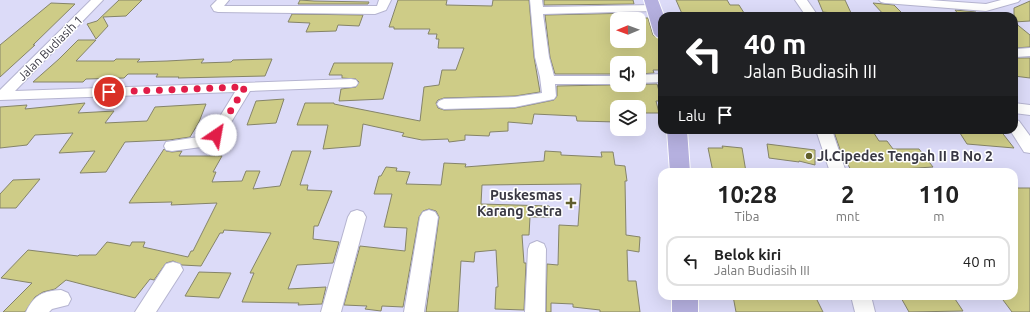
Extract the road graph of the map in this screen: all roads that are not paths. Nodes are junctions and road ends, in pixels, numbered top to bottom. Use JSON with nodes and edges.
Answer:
{"nodes":[{"id":1,"x":97,"y":0,"type":"edge"},
{"id":2,"x":223,"y":0,"type":"edge"},
{"id":3,"x":298,"y":0,"type":"edge"},
{"id":4,"x":385,"y":0,"type":"edge"},
{"id":5,"x":801,"y":0,"type":"edge"},
{"id":6,"x":885,"y":0,"type":"edge"},
{"id":7,"x":1014,"y":0,"type":"edge"},
{"id":8,"x":652,"y":4,"type":"edge"},
{"id":9,"x":537,"y":5,"type":"edge"},
{"id":10,"x":292,"y":10,"type":"junction"},
{"id":11,"x":809,"y":12,"type":"edge"},
{"id":12,"x":658,"y":22,"type":"edge"},
{"id":13,"x":1030,"y":52,"type":"edge"},
{"id":14,"x":1018,"y":53,"type":"edge"},
{"id":15,"x":658,"y":78,"type":"edge"},
{"id":16,"x":646,"y":79,"type":"edge"},
{"id":17,"x":548,"y":80,"type":"junction"},
{"id":18,"x":610,"y":80,"type":"edge"},
{"id":19,"x":351,"y":83,"type":"dead end"},
{"id":20,"x":245,"y":87,"type":"junction"},
{"id":21,"x":2,"y":96,"type":"edge"},
{"id":22,"x":444,"y":104,"type":"dead end"},
{"id":23,"x":1018,"y":108,"type":"edge"},
{"id":24,"x":1030,"y":110,"type":"edge"},
{"id":25,"x":1018,"y":130,"type":"edge"},
{"id":26,"x":817,"y":134,"type":"edge"},
{"id":27,"x":825,"y":134,"type":"edge"},
{"id":28,"x":678,"y":140,"type":"edge"},
{"id":29,"x":172,"y":146,"type":"dead end"},
{"id":30,"x":1030,"y":148,"type":"edge"},
{"id":31,"x":680,"y":168,"type":"edge"},
{"id":32,"x":828,"y":168,"type":"edge"},
{"id":33,"x":837,"y":168,"type":"edge"},
{"id":34,"x":357,"y":217,"type":"dead end"},
{"id":35,"x":429,"y":217,"type":"dead end"},
{"id":36,"x":537,"y":249,"type":"dead end"},
{"id":37,"x":173,"y":270,"type":"dead end"},
{"id":38,"x":61,"y":299,"type":"dead end"},
{"id":39,"x":685,"y":300,"type":"edge"},
{"id":40,"x":862,"y":300,"type":"edge"},
{"id":41,"x":873,"y":300,"type":"edge"},
{"id":42,"x":36,"y":312,"type":"edge"},
{"id":43,"x":145,"y":312,"type":"edge"},
{"id":44,"x":331,"y":312,"type":"edge"},
{"id":45,"x":414,"y":312,"type":"edge"},
{"id":46,"x":535,"y":312,"type":"edge"},
{"id":47,"x":685,"y":312,"type":"edge"},
{"id":48,"x":865,"y":312,"type":"edge"},
{"id":49,"x":876,"y":312,"type":"edge"}],
"edges":[{"from":1,"to":21,"type":"street","name":"Jalan Budiasih 1"},
{"from":2,"to":10,"type":"street"},
{"from":3,"to":10,"type":"street"},
{"from":4,"to":10,"type":"street"},
{"from":5,"to":11,"type":"street"},
{"from":6,"to":7,"type":"street"},
{"from":8,"to":9,"type":"street"},
{"from":8,"to":12,"type":"main road"},
{"from":9,"to":17,"type":"street"},
{"from":13,"to":14,"type":"street"},
{"from":15,"to":16,"type":"street"},
{"from":17,"to":18,"type":"street"},
{"from":17,"to":22,"type":"street"},
{"from":19,"to":20,"type":"street"},
{"from":20,"to":21,"type":"street"},
{"from":20,"to":29,"type":"street"},
{"from":23,"to":24,"type":"street"},
{"from":25,"to":30,"type":"street"},
{"from":26,"to":32,"type":"street"},
{"from":27,"to":33,"type":"street"},
{"from":28,"to":31,"type":"main road"},
{"from":34,"to":44,"type":"street"},
{"from":35,"to":45,"type":"street"},
{"from":36,"to":46,"type":"street"},
{"from":37,"to":43,"type":"street"},
{"from":38,"to":42,"type":"street"},
{"from":39,"to":47,"type":"main road"},
{"from":40,"to":48,"type":"street"},
{"from":41,"to":49,"type":"street"}]}
